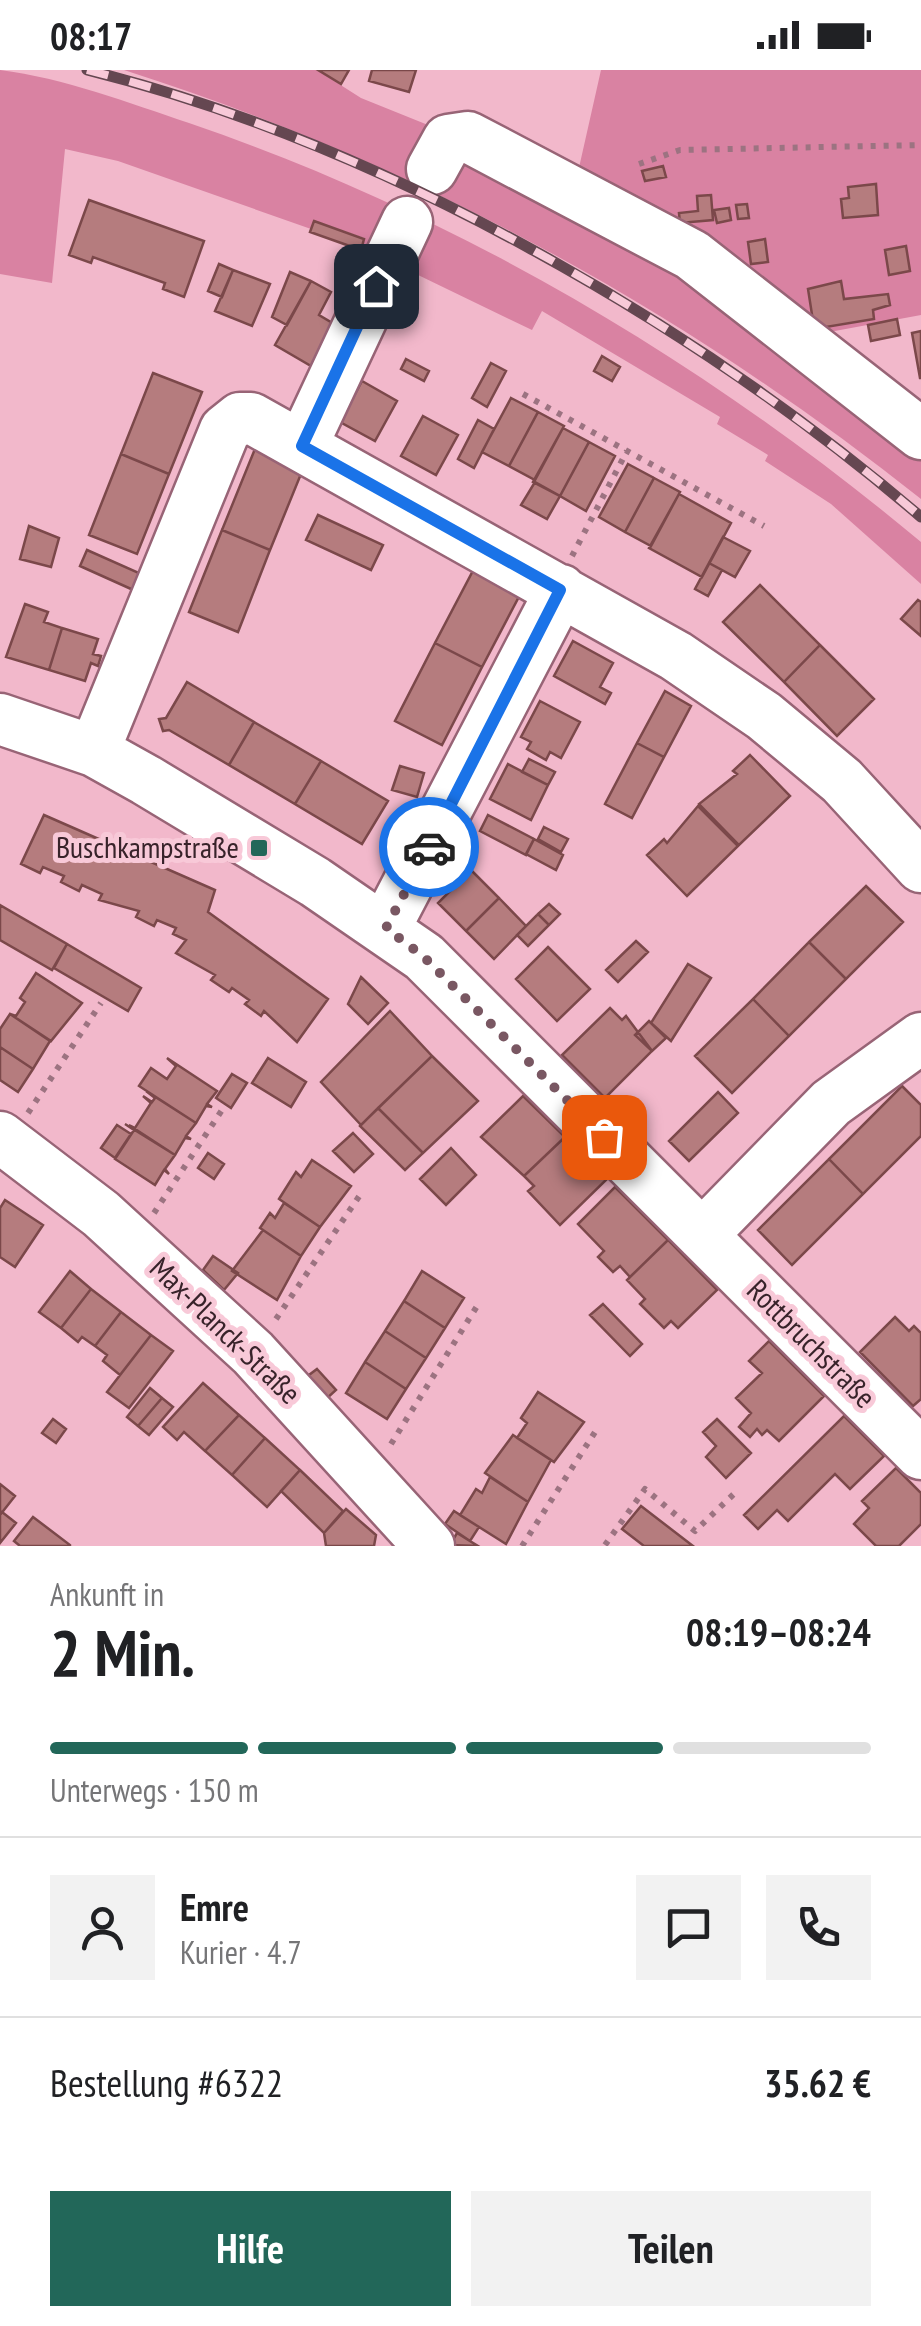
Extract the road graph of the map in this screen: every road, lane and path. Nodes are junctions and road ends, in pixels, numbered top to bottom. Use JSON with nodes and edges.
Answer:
{"nodes":[{"id":1,"x":921,"y":145,"type":"edge"},
{"id":2,"x":639,"y":164,"type":"dead end"},
{"id":3,"x":432,"y":169,"type":"dead end"},
{"id":4,"x":407,"y":222,"type":"dead end"},
{"id":5,"x":524,"y":394,"type":"dead end"},
{"id":6,"x":921,"y":434,"type":"edge"},
{"id":7,"x":302,"y":446,"type":"junction"},
{"id":8,"x":627,"y":450,"type":"junction"},
{"id":9,"x":764,"y":526,"type":"dead end"},
{"id":10,"x":560,"y":590,"type":"junction"},
{"id":11,"x":0,"y":719,"type":"edge"},
{"id":12,"x":94,"y":752,"type":"junction"},
{"id":13,"x":921,"y":867,"type":"edge"},
{"id":14,"x":386,"y":928,"type":"junction"},
{"id":15,"x":101,"y":1003,"type":"dead end"},
{"id":16,"x":921,"y":1038,"type":"edge"},
{"id":17,"x":224,"y":1107,"type":"dead end"},
{"id":18,"x":4,"y":1140,"type":"edge"},
{"id":19,"x":362,"y":1192,"type":"dead end"},
{"id":20,"x":702,"y":1235,"type":"junction"},
{"id":21,"x":134,"y":1243,"type":"junction"},
{"id":22,"x":479,"y":1304,"type":"dead end"},
{"id":23,"x":253,"y":1354,"type":"junction"},
{"id":24,"x":595,"y":1432,"type":"dead end"},
{"id":25,"x":921,"y":1454,"type":"edge"},
{"id":26,"x":369,"y":1479,"type":"junction"},
{"id":27,"x":738,"y":1490,"type":"dead end"},
{"id":28,"x":605,"y":1544,"type":"edge"},
{"id":29,"x":429,"y":1546,"type":"edge"},
{"id":30,"x":522,"y":1546,"type":"edge"}],
"edges":[{"from":1,"to":2,"type":"path"},
{"from":3,"to":6,"type":"street"},
{"from":4,"to":7,"type":"street"},
{"from":5,"to":8,"type":"path"},
{"from":7,"to":10,"type":"street"},
{"from":7,"to":12,"type":"street"},
{"from":8,"to":9,"type":"path"},
{"from":8,"to":10,"type":"path"},
{"from":10,"to":13,"type":"street"},
{"from":10,"to":14,"type":"street"},
{"from":11,"to":12,"type":"street","name":"Rottbruchstraße"},
{"from":12,"to":14,"type":"street","name":"Rottbruchstraße"},
{"from":14,"to":20,"type":"street","name":"Rottbruchstraße"},
{"from":15,"to":18,"type":"path"},
{"from":16,"to":20,"type":"street"},
{"from":17,"to":21,"type":"path"},
{"from":18,"to":21,"type":"street","name":"Max-Planck-Straße"},
{"from":19,"to":23,"type":"path"},
{"from":20,"to":25,"type":"street","name":"Rottbruchstraße"},
{"from":21,"to":23,"type":"street","name":"Max-Planck-Straße"},
{"from":22,"to":26,"type":"path"},
{"from":23,"to":26,"type":"street","name":"Max-Planck-Straße"},
{"from":24,"to":30,"type":"path"},
{"from":26,"to":29,"type":"street","name":"Max-Planck-Straße"},
{"from":27,"to":28,"type":"path"}]}
